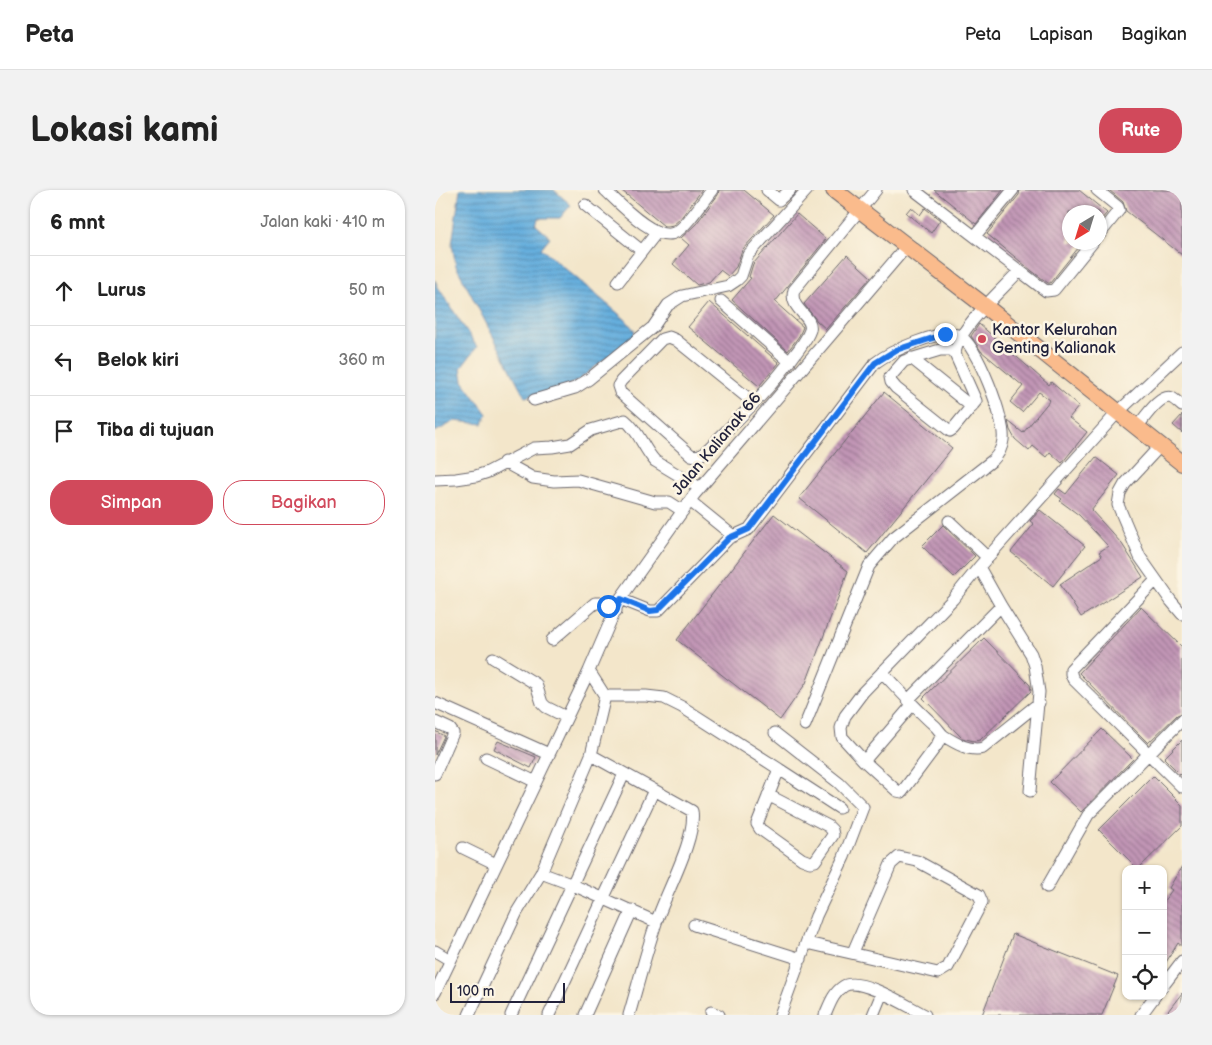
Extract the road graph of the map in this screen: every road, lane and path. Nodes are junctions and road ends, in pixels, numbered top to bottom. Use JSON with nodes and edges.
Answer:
{"nodes":[{"id":1,"x":605,"y":190,"type":"edge"},
{"id":2,"x":711,"y":190,"type":"edge"},
{"id":3,"x":767,"y":190,"type":"edge"},
{"id":4,"x":790,"y":190,"type":"edge"},
{"id":5,"x":807,"y":190,"type":"edge"},
{"id":6,"x":876,"y":190,"type":"edge"},
{"id":7,"x":914,"y":190,"type":"edge"},
{"id":8,"x":1013,"y":190,"type":"edge"},
{"id":9,"x":1097,"y":190,"type":"edge"},
{"id":10,"x":842,"y":192,"type":"edge"},
{"id":11,"x":585,"y":205,"type":"dead end"},
{"id":12,"x":860,"y":209,"type":"junction"},
{"id":13,"x":1107,"y":225,"type":"edge"},
{"id":14,"x":657,"y":232,"type":"junction"},
{"id":15,"x":975,"y":236,"type":"junction"},
{"id":16,"x":907,"y":246,"type":"junction"},
{"id":17,"x":1086,"y":250,"type":"edge"},
{"id":18,"x":641,"y":251,"type":"junction"},
{"id":19,"x":1019,"y":271,"type":"junction"},
{"id":20,"x":618,"y":282,"type":"dead end"},
{"id":21,"x":721,"y":301,"type":"dead end"},
{"id":22,"x":986,"y":307,"type":"junction"},
{"id":23,"x":961,"y":336,"type":"junction"},
{"id":24,"x":955,"y":350,"type":"junction"},
{"id":25,"x":1182,"y":352,"type":"edge"},
{"id":26,"x":911,"y":358,"type":"junction"},
{"id":27,"x":790,"y":362,"type":"junction"},
{"id":28,"x":534,"y":400,"type":"dead end"},
{"id":29,"x":754,"y":403,"type":"junction"},
{"id":30,"x":1182,"y":406,"type":"edge"},
{"id":31,"x":972,"y":407,"type":"junction"},
{"id":32,"x":1117,"y":413,"type":"junction"},
{"id":33,"x":1137,"y":427,"type":"junction"},
{"id":34,"x":1160,"y":446,"type":"junction"},
{"id":35,"x":504,"y":462,"type":"junction"},
{"id":36,"x":1182,"y":463,"type":"edge"},
{"id":37,"x":435,"y":480,"type":"edge"},
{"id":38,"x":700,"y":488,"type":"junction"},
{"id":39,"x":686,"y":506,"type":"junction"},
{"id":40,"x":949,"y":521,"type":"dead end"},
{"id":41,"x":732,"y":535,"type":"junction"},
{"id":42,"x":988,"y":558,"type":"junction"},
{"id":43,"x":979,"y":567,"type":"junction"},
{"id":44,"x":1156,"y":580,"type":"junction"},
{"id":45,"x":621,"y":599,"type":"junction"},
{"id":46,"x":1001,"y":606,"type":"junction"},
{"id":47,"x":616,"y":611,"type":"junction"},
{"id":48,"x":1182,"y":614,"type":"edge"},
{"id":49,"x":552,"y":640,"type":"dead end"},
{"id":50,"x":493,"y":658,"type":"dead end"},
{"id":51,"x":589,"y":671,"type":"junction"},
{"id":52,"x":883,"y":672,"type":"junction"},
{"id":53,"x":605,"y":696,"type":"junction"},
{"id":54,"x":435,"y":703,"type":"edge"},
{"id":55,"x":910,"y":703,"type":"junction"},
{"id":56,"x":1039,"y":703,"type":"junction"},
{"id":57,"x":566,"y":717,"type":"junction"},
{"id":58,"x":1182,"y":720,"type":"edge"},
{"id":59,"x":435,"y":722,"type":"edge"},
{"id":60,"x":805,"y":725,"type":"dead end"},
{"id":61,"x":775,"y":733,"type":"dead end"},
{"id":62,"x":942,"y":735,"type":"junction"},
{"id":63,"x":549,"y":754,"type":"junction"},
{"id":64,"x":1148,"y":754,"type":"junction"},
{"id":65,"x":591,"y":755,"type":"junction"},
{"id":66,"x":486,"y":758,"type":"dead end"},
{"id":67,"x":864,"y":761,"type":"junction"},
{"id":68,"x":779,"y":769,"type":"junction"},
{"id":69,"x":435,"y":774,"type":"edge"},
{"id":70,"x":624,"y":774,"type":"junction"},
{"id":71,"x":535,"y":782,"type":"junction"},
{"id":72,"x":1182,"y":787,"type":"edge"},
{"id":73,"x":654,"y":790,"type":"junction"},
{"id":74,"x":1030,"y":791,"type":"dead end"},
{"id":75,"x":768,"y":796,"type":"junction"},
{"id":76,"x":839,"y":808,"type":"dead end"},
{"id":77,"x":833,"y":835,"type":"junction"},
{"id":78,"x":849,"y":843,"type":"junction"},
{"id":79,"x":463,"y":848,"type":"dead end"},
{"id":80,"x":496,"y":864,"type":"junction"},
{"id":81,"x":541,"y":873,"type":"junction"},
{"id":82,"x":573,"y":885,"type":"junction"},
{"id":83,"x":1047,"y":887,"type":"dead end"},
{"id":84,"x":603,"y":898,"type":"junction"},
{"id":85,"x":632,"y":910,"type":"junction"},
{"id":86,"x":656,"y":922,"type":"junction"},
{"id":87,"x":694,"y":925,"type":"dead end"},
{"id":88,"x":807,"y":943,"type":"junction"},
{"id":89,"x":435,"y":952,"type":"edge"},
{"id":90,"x":853,"y":952,"type":"junction"},
{"id":91,"x":801,"y":959,"type":"junction"},
{"id":92,"x":450,"y":960,"type":"junction"},
{"id":93,"x":1182,"y":961,"type":"edge"},
{"id":94,"x":1167,"y":981,"type":"edge"},
{"id":95,"x":435,"y":993,"type":"edge"},
{"id":96,"x":882,"y":993,"type":"junction"},
{"id":97,"x":1152,"y":1000,"type":"edge"},
{"id":98,"x":918,"y":1013,"type":"edge"},
{"id":99,"x":469,"y":1015,"type":"edge"},
{"id":100,"x":511,"y":1015,"type":"edge"},
{"id":101,"x":549,"y":1015,"type":"edge"},
{"id":102,"x":585,"y":1015,"type":"edge"},
{"id":103,"x":629,"y":1015,"type":"edge"},
{"id":104,"x":780,"y":1015,"type":"edge"},
{"id":105,"x":825,"y":1015,"type":"edge"},
{"id":106,"x":873,"y":1015,"type":"edge"},
{"id":107,"x":1141,"y":1015,"type":"edge"}],
"edges":[{"from":1,"to":14,"type":"lane"},
{"from":2,"to":14,"type":"lane"},
{"from":3,"to":4,"type":"lane"},
{"from":5,"to":28,"type":"lane"},
{"from":6,"to":12,"type":"lane"},
{"from":7,"to":15,"type":"lane"},
{"from":8,"to":15,"type":"lane"},
{"from":9,"to":13,"type":"lane"},
{"from":10,"to":12,"type":"highway"},
{"from":11,"to":18,"type":"lane"},
{"from":12,"to":16,"type":"highway"},
{"from":12,"to":27,"type":"lane"},
{"from":14,"to":18,"type":"lane"},
{"from":15,"to":19,"type":"lane"},
{"from":16,"to":22,"type":"highway"},
{"from":16,"to":38,"type":"lane","name":"Jalan Kalianak 66"},
{"from":17,"to":19,"type":"lane"},
{"from":18,"to":20,"type":"lane"},
{"from":19,"to":22,"type":"lane"},
{"from":21,"to":27,"type":"lane"},
{"from":22,"to":23,"type":"lane"},
{"from":22,"to":32,"type":"highway"},
{"from":23,"to":24,"type":"lane"},
{"from":23,"to":41,"type":"lane"},
{"from":23,"to":60,"type":"lane"},
{"from":24,"to":26,"type":"lane"},
{"from":24,"to":31,"type":"lane"},
{"from":25,"to":32,"type":"lane"},
{"from":26,"to":31,"type":"lane"},
{"from":26,"to":31,"type":"lane"},
{"from":27,"to":29,"type":"lane"},
{"from":29,"to":29,"type":"lane"},
{"from":30,"to":33,"type":"lane"},
{"from":32,"to":33,"type":"highway"},
{"from":32,"to":42,"type":"lane"},
{"from":33,"to":34,"type":"highway"},
{"from":34,"to":36,"type":"highway"},
{"from":34,"to":44,"type":"lane"},
{"from":35,"to":37,"type":"lane"},
{"from":35,"to":38,"type":"lane"},
{"from":35,"to":39,"type":"lane"},
{"from":38,"to":39,"type":"lane","name":"Jalan Kalianak 66"},
{"from":39,"to":41,"type":"lane"},
{"from":39,"to":45,"type":"lane","name":"Jalan Kalianak 66"},
{"from":40,"to":42,"type":"lane"},
{"from":41,"to":45,"type":"lane"},
{"from":42,"to":43,"type":"lane"},
{"from":43,"to":46,"type":"lane"},
{"from":43,"to":52,"type":"lane"},
{"from":44,"to":48,"type":"lane"},
{"from":44,"to":64,"type":"lane"},
{"from":45,"to":47,"type":"lane","name":"Jalan Kalianak 66"},
{"from":46,"to":55,"type":"lane"},
{"from":46,"to":56,"type":"lane"},
{"from":47,"to":49,"type":"lane"},
{"from":47,"to":51,"type":"lane","name":"Jalan Kalianak 66"},
{"from":50,"to":57,"type":"lane"},
{"from":51,"to":53,"type":"lane"},
{"from":51,"to":57,"type":"lane","name":"Jalan Kalianak 66"},
{"from":52,"to":55,"type":"lane"},
{"from":52,"to":67,"type":"lane"},
{"from":53,"to":65,"type":"lane"},
{"from":53,"to":68,"type":"lane"},
{"from":54,"to":63,"type":"lane"},
{"from":55,"to":62,"type":"lane"},
{"from":55,"to":67,"type":"lane"},
{"from":56,"to":62,"type":"lane"},
{"from":56,"to":74,"type":"lane"},
{"from":57,"to":63,"type":"lane","name":"Jalan Kalianak 66"},
{"from":58,"to":64,"type":"lane"},
{"from":59,"to":69,"type":"lane"},
{"from":61,"to":78,"type":"lane"},
{"from":62,"to":67,"type":"lane"},
{"from":63,"to":71,"type":"lane","name":"Jalan Kalianak 66"},
{"from":64,"to":72,"type":"lane"},
{"from":64,"to":83,"type":"lane"},
{"from":65,"to":70,"type":"lane"},
{"from":65,"to":81,"type":"lane"},
{"from":66,"to":71,"type":"lane"},
{"from":68,"to":75,"type":"lane"},
{"from":68,"to":76,"type":"lane"},
{"from":70,"to":73,"type":"lane"},
{"from":70,"to":82,"type":"lane"},
{"from":71,"to":80,"type":"lane","name":"Jalan Kalianak 66"},
{"from":73,"to":84,"type":"lane"},
{"from":73,"to":86,"type":"lane"},
{"from":75,"to":77,"type":"lane"},
{"from":75,"to":77,"type":"lane"},
{"from":77,"to":78,"type":"lane"},
{"from":78,"to":88,"type":"lane"},
{"from":79,"to":80,"type":"lane"},
{"from":80,"to":92,"type":"lane","name":"Jalan Kalianak 66"},
{"from":81,"to":82,"type":"lane"},
{"from":81,"to":99,"type":"lane"},
{"from":82,"to":84,"type":"lane"},
{"from":82,"to":100,"type":"lane"},
{"from":84,"to":85,"type":"lane"},
{"from":84,"to":101,"type":"lane"},
{"from":85,"to":86,"type":"lane"},
{"from":85,"to":102,"type":"lane"},
{"from":86,"to":103,"type":"lane"},
{"from":87,"to":91,"type":"lane"},
{"from":88,"to":90,"type":"lane"},
{"from":88,"to":91,"type":"lane"},
{"from":89,"to":92,"type":"lane"},
{"from":90,"to":90,"type":"lane"},
{"from":91,"to":104,"type":"lane"},
{"from":92,"to":95,"type":"lane","name":"Jalan Kalianak 66"},
{"from":93,"to":94,"type":"lane"},
{"from":96,"to":98,"type":"lane"},
{"from":96,"to":105,"type":"lane"},
{"from":96,"to":106,"type":"lane"},
{"from":97,"to":107,"type":"lane"}]}
